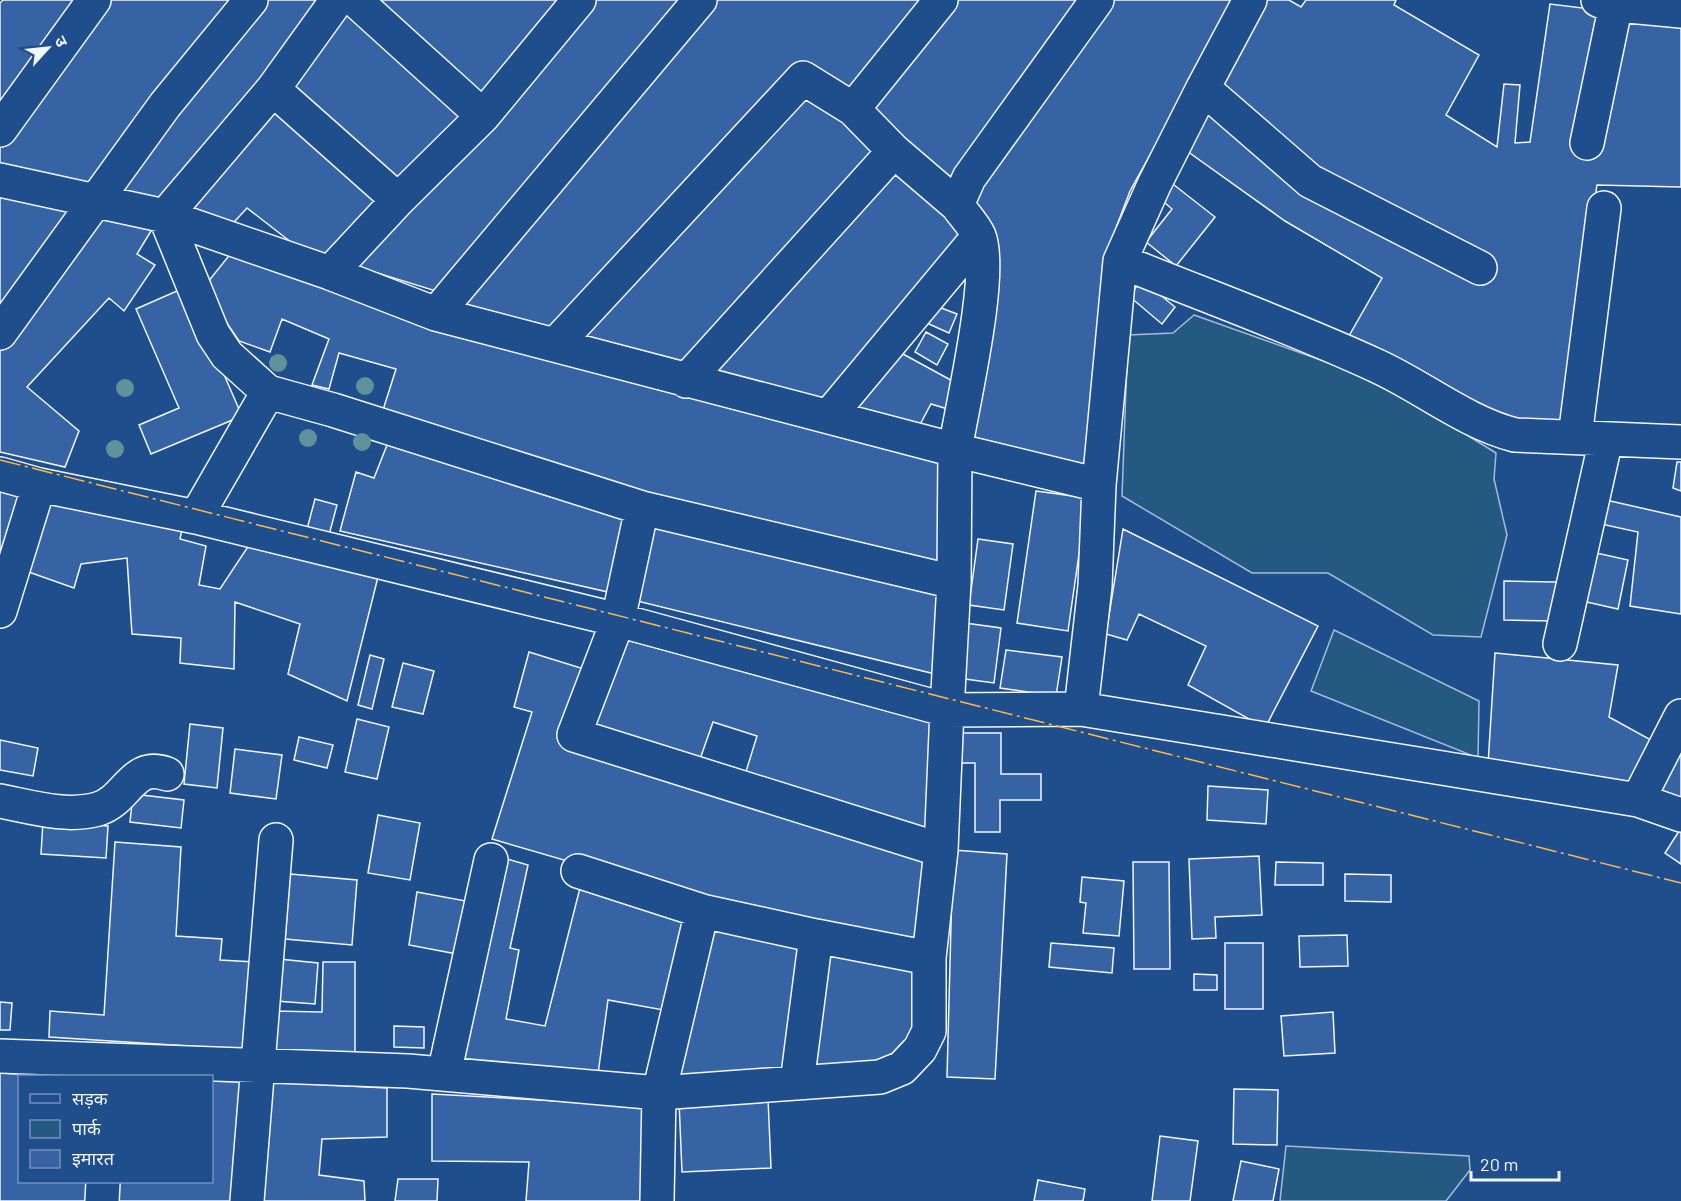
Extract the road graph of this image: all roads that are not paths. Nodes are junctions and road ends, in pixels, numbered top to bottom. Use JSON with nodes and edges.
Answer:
{"nodes":[{"id":1,"x":94,"y":0,"type":"edge"},
{"id":2,"x":251,"y":0,"type":"edge"},
{"id":3,"x":337,"y":0,"type":"edge"},
{"id":4,"x":355,"y":0,"type":"edge"},
{"id":5,"x":579,"y":0,"type":"edge"},
{"id":6,"x":700,"y":0,"type":"edge"},
{"id":7,"x":941,"y":0,"type":"edge"},
{"id":8,"x":1097,"y":0,"type":"edge"},
{"id":9,"x":1250,"y":0,"type":"edge"},
{"id":10,"x":1607,"y":2,"type":"edge"},
{"id":11,"x":1681,"y":10,"type":"edge"},
{"id":12,"x":1203,"y":88,"type":"junction"},
{"id":13,"x":273,"y":89,"type":"junction"},
{"id":14,"x":853,"y":109,"type":"junction"},
{"id":15,"x":483,"y":116,"type":"junction"},
{"id":16,"x":0,"y":130,"type":"edge"},
{"id":17,"x":1587,"y":142,"type":"dead end"},
{"id":18,"x":894,"y":151,"type":"junction"},
{"id":19,"x":0,"y":180,"type":"edge"},
{"id":20,"x":398,"y":200,"type":"junction"},
{"id":21,"x":94,"y":201,"type":"junction"},
{"id":22,"x":957,"y":205,"type":"junction"},
{"id":23,"x":1604,"y":208,"type":"dead end"},
{"id":24,"x":165,"y":216,"type":"junction"},
{"id":25,"x":979,"y":236,"type":"junction"},
{"id":26,"x":1120,"y":261,"type":"junction"},
{"id":27,"x":1480,"y":268,"type":"dead end"},
{"id":28,"x":330,"y":273,"type":"junction"},
{"id":29,"x":436,"y":314,"type":"junction"},
{"id":30,"x":0,"y":333,"type":"edge"},
{"id":31,"x":556,"y":344,"type":"junction"},
{"id":32,"x":686,"y":381,"type":"junction"},
{"id":33,"x":268,"y":392,"type":"junction"},
{"id":34,"x":829,"y":416,"type":"junction"},
{"id":35,"x":1590,"y":438,"type":"junction"},
{"id":36,"x":1681,"y":442,"type":"edge"},
{"id":37,"x":955,"y":450,"type":"junction"},
{"id":38,"x":0,"y":474,"type":"edge"},
{"id":39,"x":39,"y":485,"type":"junction"},
{"id":40,"x":1099,"y":485,"type":"junction"},
{"id":41,"x":642,"y":508,"type":"junction"},
{"id":42,"x":196,"y":517,"type":"junction"},
{"id":43,"x":954,"y":582,"type":"junction"},
{"id":44,"x":1,"y":602,"type":"edge"},
{"id":45,"x":618,"y":620,"type":"junction"},
{"id":46,"x":1560,"y":644,"type":"dead end"},
{"id":47,"x":1081,"y":709,"type":"junction"},
{"id":48,"x":947,"y":710,"type":"junction"},
{"id":49,"x":1681,"y":716,"type":"edge"},
{"id":50,"x":168,"y":774,"type":"dead end"},
{"id":51,"x":1638,"y":800,"type":"junction"},
{"id":52,"x":0,"y":801,"type":"edge"},
{"id":53,"x":1681,"y":815,"type":"edge"},
{"id":54,"x":276,"y":840,"type":"dead end"},
{"id":55,"x":941,"y":849,"type":"junction"},
{"id":56,"x":491,"y":860,"type":"dead end"},
{"id":57,"x":578,"y":871,"type":"dead end"},
{"id":58,"x":702,"y":911,"type":"junction"},
{"id":59,"x":816,"y":936,"type":"junction"},
{"id":60,"x":928,"y":958,"type":"junction"},
{"id":61,"x":0,"y":1056,"type":"edge"},
{"id":62,"x":258,"y":1065,"type":"junction"},
{"id":63,"x":109,"y":1069,"type":"edge"},
{"id":64,"x":444,"y":1074,"type":"junction"},
{"id":65,"x":797,"y":1083,"type":"junction"},
{"id":66,"x":659,"y":1093,"type":"junction"},
{"id":67,"x":103,"y":1183,"type":"edge"},
{"id":68,"x":102,"y":1201,"type":"edge"},
{"id":69,"x":247,"y":1201,"type":"edge"},
{"id":70,"x":657,"y":1201,"type":"edge"}],
"edges":[{"from":1,"to":16,"type":"street"},
{"from":2,"to":21,"type":"street"},
{"from":3,"to":13,"type":"street"},
{"from":4,"to":15,"type":"street"},
{"from":5,"to":15,"type":"street"},
{"from":6,"to":29,"type":"street"},
{"from":7,"to":14,"type":"street"},
{"from":8,"to":22,"type":"street"},
{"from":9,"to":12,"type":"street"},
{"from":10,"to":11,"type":"street"},
{"from":10,"to":17,"type":"street"},
{"from":12,"to":26,"type":"street"},
{"from":12,"to":27,"type":"street"},
{"from":13,"to":20,"type":"street"},
{"from":13,"to":24,"type":"street"},
{"from":14,"to":18,"type":"street"},
{"from":14,"to":31,"type":"street"},
{"from":15,"to":20,"type":"street"},
{"from":18,"to":22,"type":"street"},
{"from":18,"to":32,"type":"street"},
{"from":19,"to":21,"type":"street"},
{"from":20,"to":28,"type":"street"},
{"from":21,"to":24,"type":"street"},
{"from":21,"to":30,"type":"street"},
{"from":22,"to":25,"type":"street"},
{"from":23,"to":35,"type":"street"},
{"from":24,"to":28,"type":"street"},
{"from":24,"to":33,"type":"street"},
{"from":25,"to":34,"type":"street"},
{"from":25,"to":37,"type":"street"},
{"from":26,"to":35,"type":"street"},
{"from":26,"to":40,"type":"street"},
{"from":28,"to":29,"type":"street"},
{"from":29,"to":31,"type":"street"},
{"from":31,"to":32,"type":"street"},
{"from":32,"to":34,"type":"street"},
{"from":33,"to":41,"type":"street"},
{"from":33,"to":42,"type":"street"},
{"from":34,"to":37,"type":"street"},
{"from":35,"to":36,"type":"street"},
{"from":35,"to":46,"type":"street"},
{"from":37,"to":40,"type":"street"},
{"from":37,"to":43,"type":"street"},
{"from":38,"to":39,"type":"street"},
{"from":39,"to":42,"type":"street"},
{"from":39,"to":44,"type":"street"},
{"from":40,"to":47,"type":"street"},
{"from":41,"to":43,"type":"street"},
{"from":41,"to":45,"type":"street"},
{"from":42,"to":45,"type":"street"},
{"from":43,"to":48,"type":"street"},
{"from":45,"to":48,"type":"street"},
{"from":45,"to":55,"type":"street"},
{"from":47,"to":48,"type":"street"},
{"from":47,"to":51,"type":"street"},
{"from":48,"to":55,"type":"street"},
{"from":49,"to":51,"type":"street"},
{"from":50,"to":52,"type":"street"},
{"from":51,"to":53,"type":"street"},
{"from":54,"to":62,"type":"street"},
{"from":55,"to":60,"type":"street"},
{"from":56,"to":64,"type":"street"},
{"from":57,"to":58,"type":"street"},
{"from":58,"to":59,"type":"street"},
{"from":58,"to":66,"type":"street"},
{"from":59,"to":60,"type":"street"},
{"from":59,"to":65,"type":"street"},
{"from":60,"to":65,"type":"street"},
{"from":61,"to":63,"type":"street"},
{"from":62,"to":63,"type":"street"},
{"from":62,"to":64,"type":"street"},
{"from":62,"to":69,"type":"street"},
{"from":64,"to":66,"type":"street"},
{"from":65,"to":66,"type":"street"},
{"from":66,"to":70,"type":"street"},
{"from":67,"to":68,"type":"street"}]}
